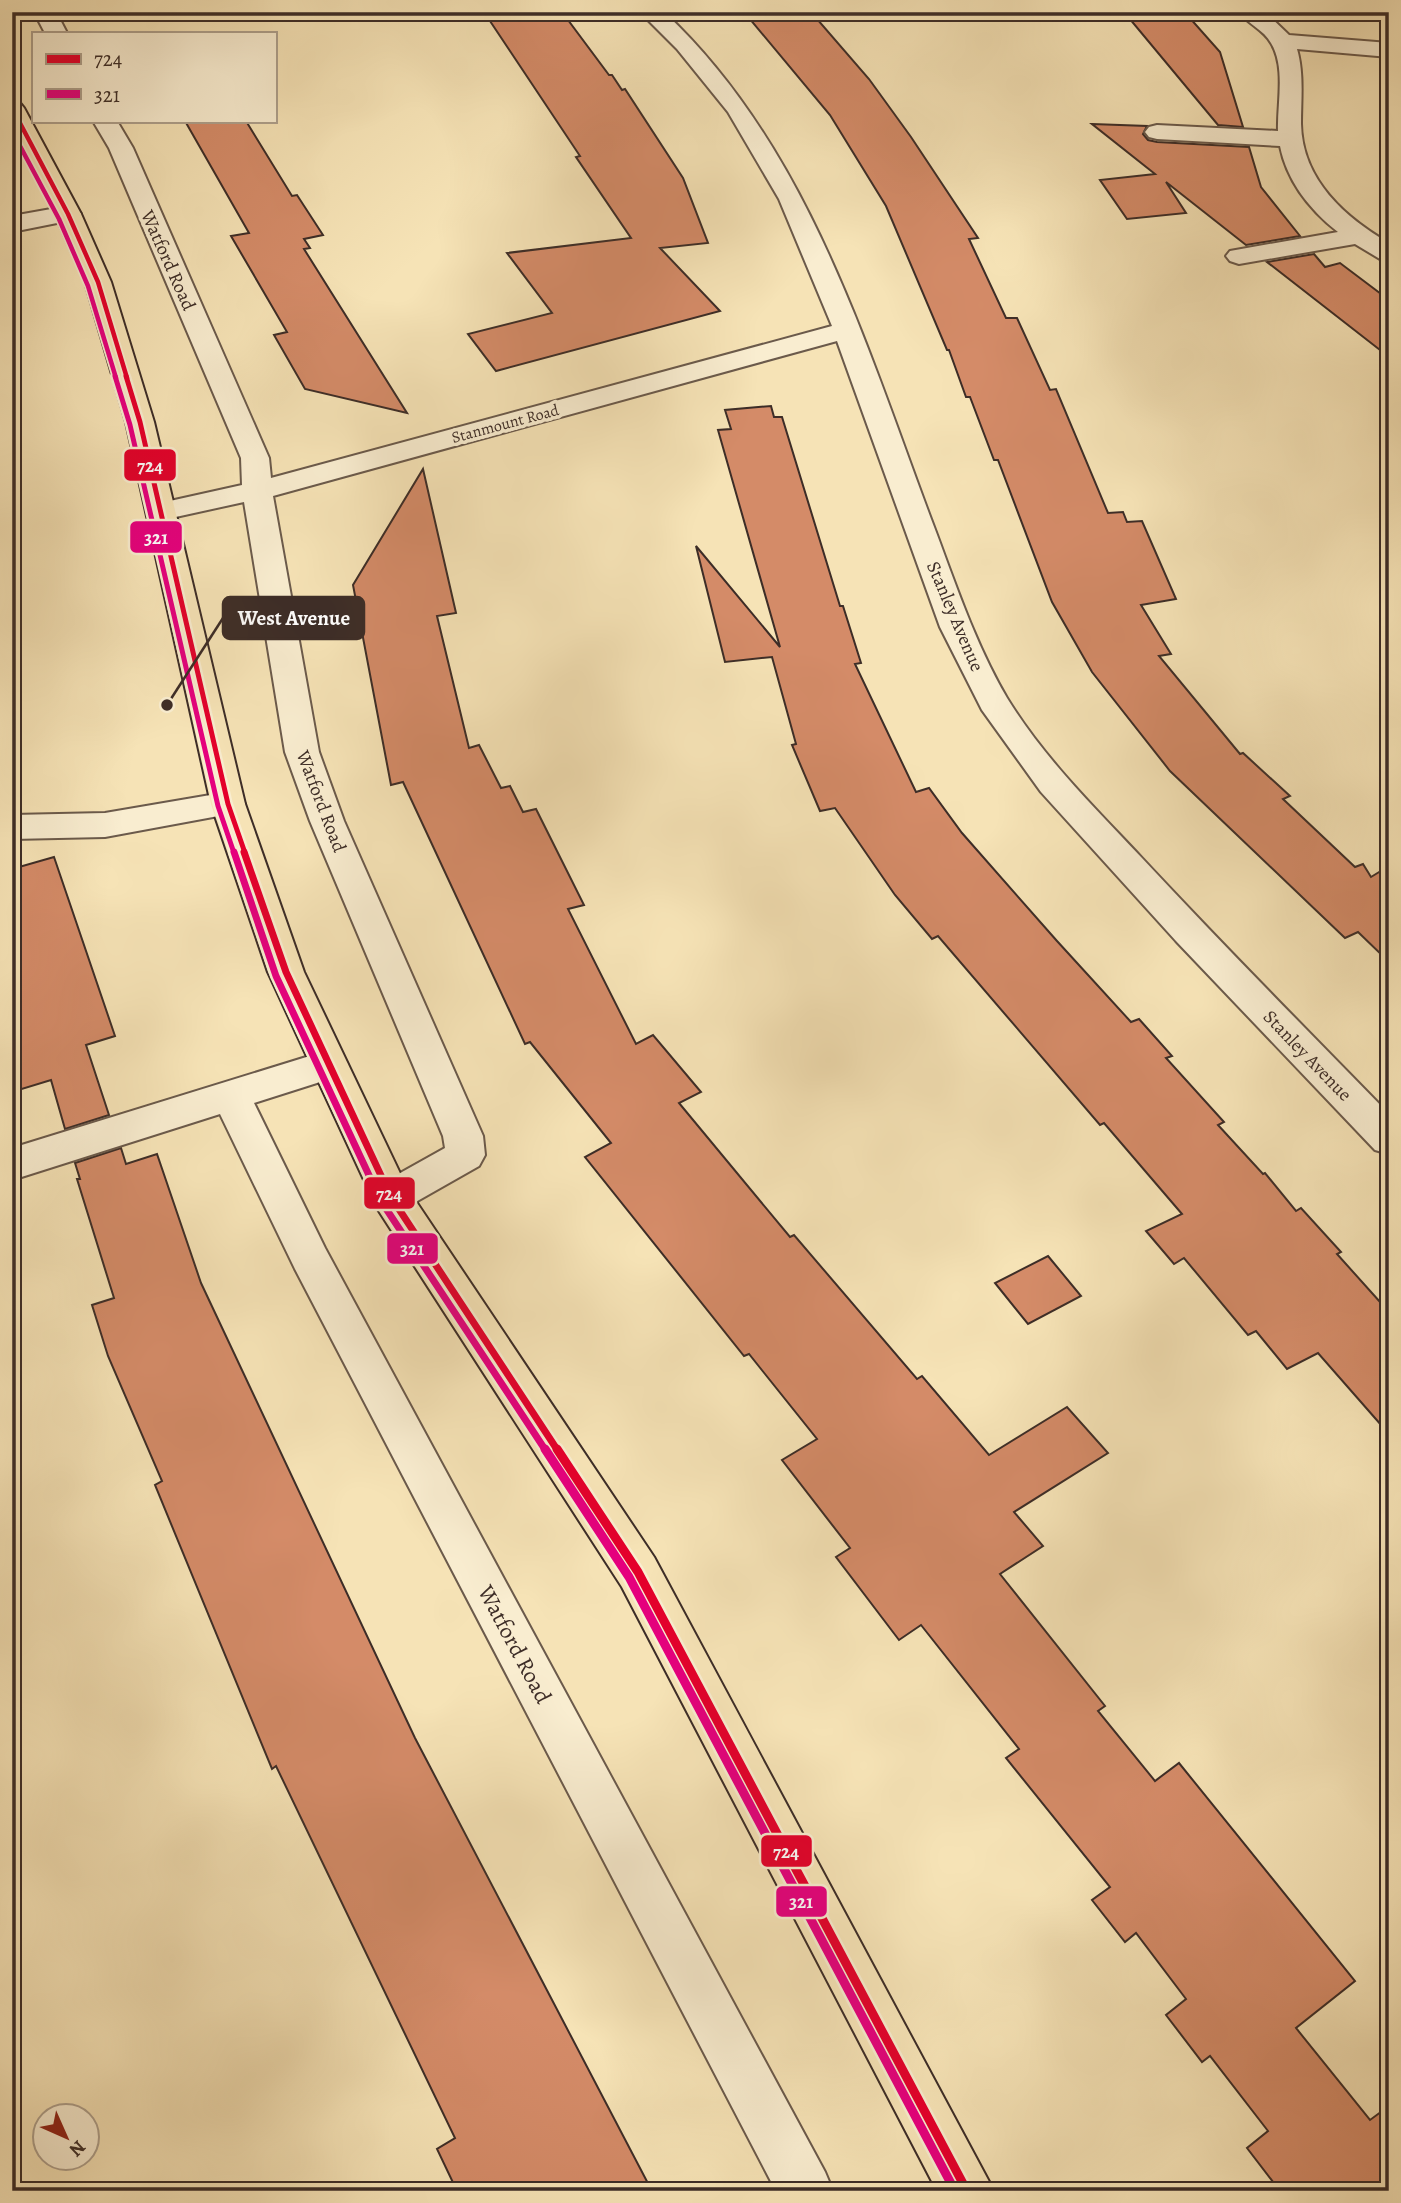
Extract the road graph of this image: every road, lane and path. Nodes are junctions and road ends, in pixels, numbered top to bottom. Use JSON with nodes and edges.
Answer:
{"nodes":[{"id":1,"x":45,"y":12,"type":"edge"},
{"id":2,"x":651,"y":12,"type":"edge"},
{"id":3,"x":1250,"y":12,"type":"edge"},
{"id":4,"x":55,"y":32,"type":"edge"},
{"id":5,"x":1282,"y":41,"type":"junction"},
{"id":6,"x":1389,"y":50,"type":"edge"},
{"id":7,"x":12,"y":107,"type":"edge"},
{"id":8,"x":106,"y":122,"type":"edge"},
{"id":9,"x":1157,"y":132,"type":"dead end"},
{"id":10,"x":1290,"y":139,"type":"junction"},
{"id":11,"x":68,"y":214,"type":"junction"},
{"id":12,"x":12,"y":224,"type":"edge"},
{"id":13,"x":1360,"y":236,"type":"junction"},
{"id":14,"x":1389,"y":254,"type":"edge"},
{"id":15,"x":1240,"y":256,"type":"dead end"},
{"id":16,"x":847,"y":330,"type":"junction"},
{"id":17,"x":257,"y":491,"type":"junction"},
{"id":18,"x":162,"y":511,"type":"junction"},
{"id":19,"x":228,"y":804,"type":"junction"},
{"id":20,"x":12,"y":827,"type":"edge"},
{"id":21,"x":328,"y":1065,"type":"junction"},
{"id":22,"x":230,"y":1094,"type":"junction"},
{"id":23,"x":1375,"y":1104,"type":"edge"},
{"id":24,"x":1389,"y":1139,"type":"edge"},
{"id":25,"x":12,"y":1164,"type":"edge"},
{"id":26,"x":391,"y":1197,"type":"junction"},
{"id":27,"x":807,"y":2191,"type":"edge"},
{"id":28,"x":967,"y":2191,"type":"edge"}],
"edges":[{"from":1,"to":4,"type":"street"},
{"from":2,"to":16,"type":"street","name":"Stanley Avenue"},
{"from":3,"to":5,"type":"street"},
{"from":5,"to":6,"type":"street"},
{"from":5,"to":10,"type":"street"},
{"from":7,"to":11,"type":"main road"},
{"from":8,"to":17,"type":"street","name":"Watford Road"},
{"from":9,"to":10,"type":"street"},
{"from":10,"to":13,"type":"street"},
{"from":11,"to":12,"type":"street"},
{"from":11,"to":18,"type":"main road"},
{"from":13,"to":14,"type":"street"},
{"from":13,"to":15,"type":"street"},
{"from":16,"to":17,"type":"street","name":"Stanmount Road"},
{"from":16,"to":23,"type":"street","name":"Stanley Avenue"},
{"from":17,"to":18,"type":"street","name":"Stanmount Road"},
{"from":17,"to":26,"type":"street","name":"Watford Road"},
{"from":18,"to":19,"type":"main road"},
{"from":19,"to":20,"type":"street"},
{"from":19,"to":21,"type":"main road"},
{"from":21,"to":22,"type":"street"},
{"from":21,"to":26,"type":"main road"},
{"from":22,"to":25,"type":"street"},
{"from":22,"to":27,"type":"street","name":"Watford Road"},
{"from":23,"to":24,"type":"street","name":"Stanley Avenue"},
{"from":26,"to":28,"type":"main road"}]}
